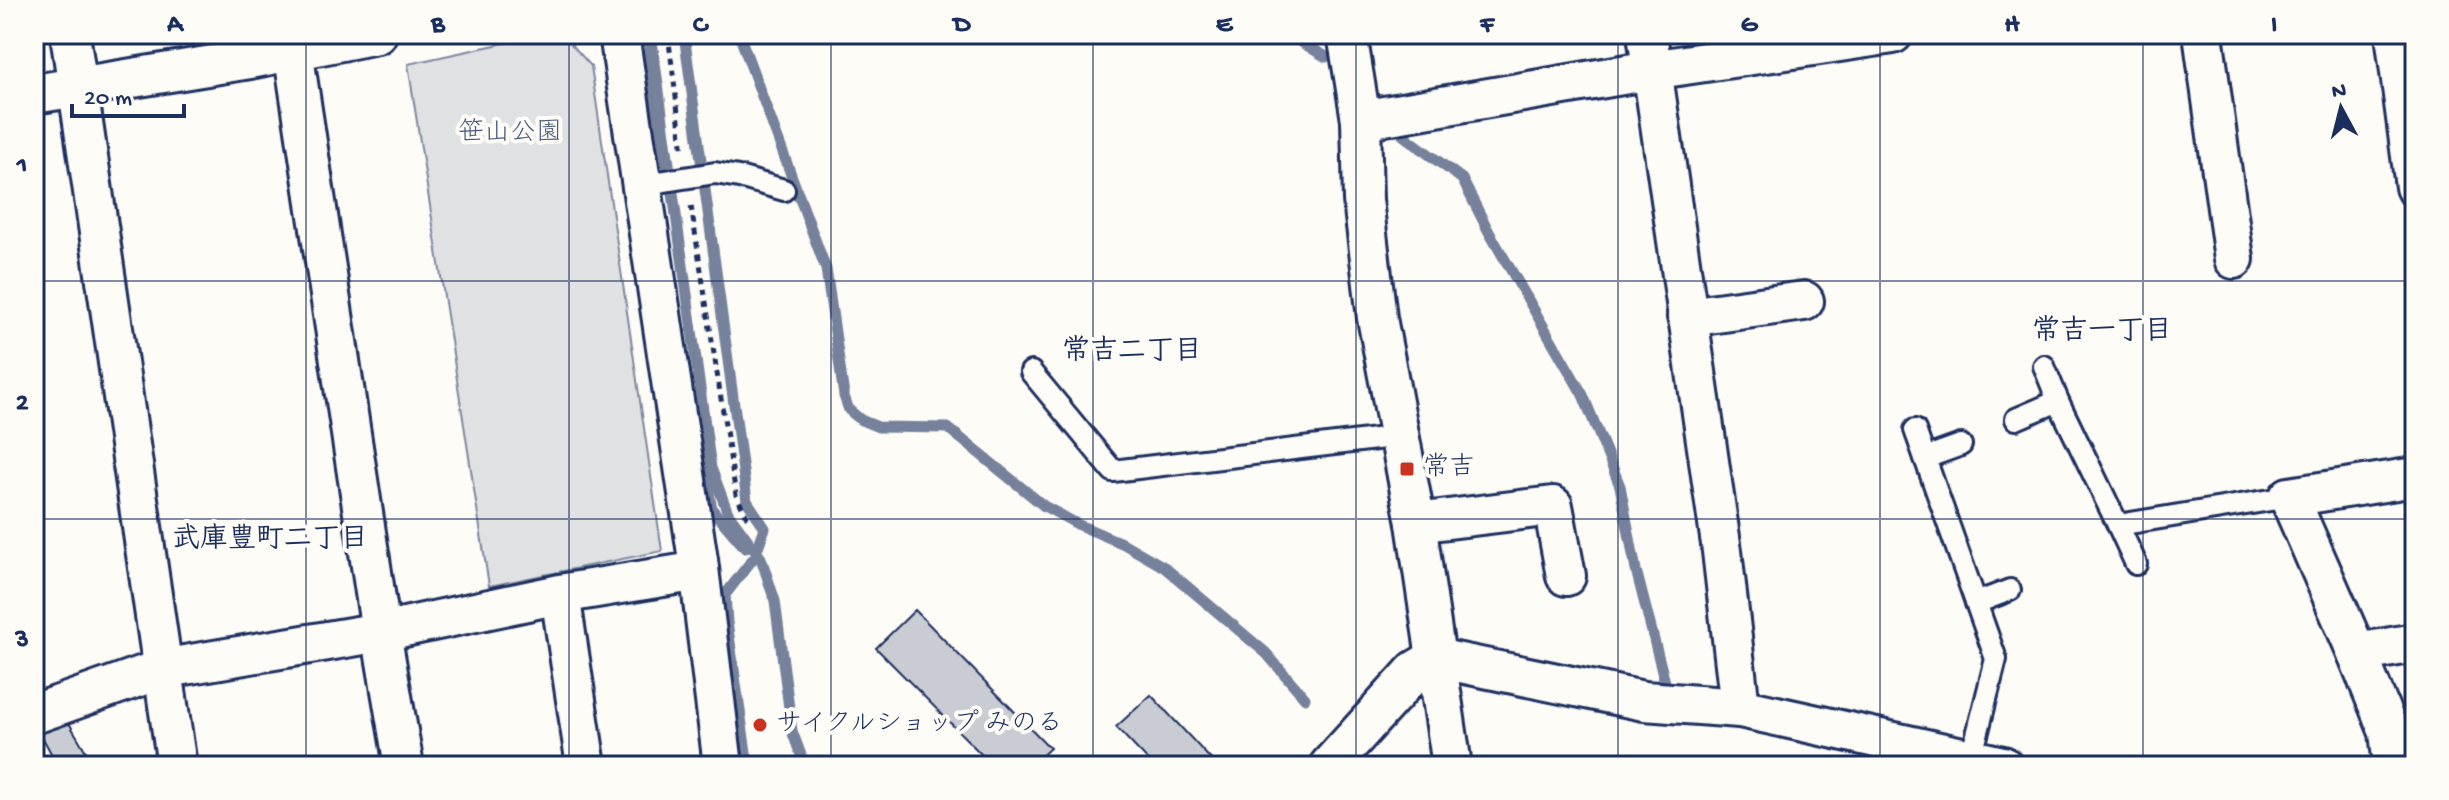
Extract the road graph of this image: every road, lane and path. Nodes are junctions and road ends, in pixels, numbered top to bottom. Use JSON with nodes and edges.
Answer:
{"nodes":[{"id":1,"x":70,"y":34,"type":"edge"},
{"id":2,"x":377,"y":34,"type":"edge"},
{"id":3,"x":619,"y":34,"type":"edge"},
{"id":4,"x":668,"y":34,"type":"edge"},
{"id":5,"x":1347,"y":34,"type":"edge"},
{"id":6,"x":1893,"y":34,"type":"edge"},
{"id":7,"x":2203,"y":34,"type":"edge"},
{"id":8,"x":2395,"y":34,"type":"edge"},
{"id":9,"x":293,"y":50,"type":"junction"},
{"id":10,"x":1649,"y":52,"type":"edge"},
{"id":11,"x":78,"y":86,"type":"junction"},
{"id":12,"x":34,"y":94,"type":"edge"},
{"id":13,"x":1361,"y":120,"type":"junction"},
{"id":14,"x":678,"y":179,"type":"junction"},
{"id":15,"x":2415,"y":187,"type":"edge"},
{"id":16,"x":784,"y":190,"type":"dead end"},
{"id":17,"x":2234,"y":259,"type":"dead end"},
{"id":18,"x":1804,"y":301,"type":"dead end"},
{"id":19,"x":1687,"y":317,"type":"junction"},
{"id":20,"x":2044,"y":366,"type":"dead end"},
{"id":21,"x":1031,"y":372,"type":"dead end"},
{"id":22,"x":2058,"y":401,"type":"junction"},
{"id":23,"x":2016,"y":419,"type":"dead end"},
{"id":24,"x":1915,"y":430,"type":"dead end"},
{"id":25,"x":1401,"y":436,"type":"junction"},
{"id":26,"x":1961,"y":445,"type":"dead end"},
{"id":27,"x":1925,"y":458,"type":"junction"},
{"id":28,"x":2415,"y":477,"type":"edge"},
{"id":29,"x":2289,"y":497,"type":"junction"},
{"id":30,"x":749,"y":521,"type":"dead end"},
{"id":31,"x":1416,"y":523,"type":"junction"},
{"id":32,"x":2118,"y":525,"type":"junction"},
{"id":33,"x":2136,"y":564,"type":"dead end"},
{"id":34,"x":699,"y":571,"type":"junction"},
{"id":35,"x":1566,"y":576,"type":"dead end"},
{"id":36,"x":2010,"y":590,"type":"dead end"},
{"id":37,"x":560,"y":594,"type":"junction"},
{"id":38,"x":1976,"y":603,"type":"junction"},
{"id":39,"x":381,"y":632,"type":"junction"},
{"id":40,"x":2415,"y":643,"type":"edge"},
{"id":41,"x":2357,"y":653,"type":"junction"},
{"id":42,"x":1436,"y":658,"type":"junction"},
{"id":43,"x":161,"y":669,"type":"junction"},
{"id":44,"x":1740,"y":708,"type":"junction"},
{"id":45,"x":34,"y":714,"type":"edge"},
{"id":46,"x":1890,"y":753,"type":"edge"},
{"id":47,"x":1987,"y":762,"type":"edge"},
{"id":48,"x":177,"y":766,"type":"edge"},
{"id":49,"x":404,"y":766,"type":"edge"},
{"id":50,"x":586,"y":766,"type":"edge"},
{"id":51,"x":723,"y":766,"type":"edge"},
{"id":52,"x":1329,"y":766,"type":"edge"},
{"id":53,"x":1452,"y":766,"type":"edge"},
{"id":54,"x":2393,"y":766,"type":"edge"}],
"edges":[{"from":1,"to":11,"type":"street"},
{"from":2,"to":9,"type":"street"},
{"from":3,"to":14,"type":"street"},
{"from":4,"to":14,"type":"path"},
{"from":5,"to":13,"type":"street"},
{"from":6,"to":10,"type":"street"},
{"from":7,"to":17,"type":"street"},
{"from":8,"to":15,"type":"street"},
{"from":9,"to":11,"type":"street"},
{"from":9,"to":39,"type":"street"},
{"from":10,"to":13,"type":"street"},
{"from":10,"to":19,"type":"street"},
{"from":11,"to":12,"type":"street"},
{"from":11,"to":43,"type":"street"},
{"from":13,"to":25,"type":"street"},
{"from":14,"to":16,"type":"lane"},
{"from":14,"to":30,"type":"path"},
{"from":14,"to":34,"type":"street"},
{"from":18,"to":19,"type":"street"},
{"from":19,"to":44,"type":"street"},
{"from":20,"to":22,"type":"lane"},
{"from":21,"to":25,"type":"lane"},
{"from":22,"to":23,"type":"lane"},
{"from":22,"to":32,"type":"lane"},
{"from":24,"to":27,"type":"lane"},
{"from":25,"to":31,"type":"street"},
{"from":26,"to":27,"type":"lane"},
{"from":27,"to":38,"type":"lane"},
{"from":28,"to":29,"type":"street"},
{"from":29,"to":32,"type":"lane"},
{"from":29,"to":41,"type":"street"},
{"from":31,"to":35,"type":"street"},
{"from":31,"to":42,"type":"street"},
{"from":32,"to":33,"type":"lane"},
{"from":34,"to":37,"type":"street"},
{"from":34,"to":51,"type":"street"},
{"from":36,"to":38,"type":"lane"},
{"from":37,"to":39,"type":"street"},
{"from":37,"to":50,"type":"street"},
{"from":38,"to":47,"type":"lane"},
{"from":39,"to":43,"type":"street"},
{"from":39,"to":49,"type":"street"},
{"from":40,"to":41,"type":"street"},
{"from":41,"to":54,"type":"street"},
{"from":42,"to":44,"type":"street"},
{"from":42,"to":52,"type":"street"},
{"from":42,"to":53,"type":"street"},
{"from":43,"to":45,"type":"street"},
{"from":43,"to":48,"type":"street"},
{"from":44,"to":46,"type":"street"},
{"from":46,"to":47,"type":"street"}]}
